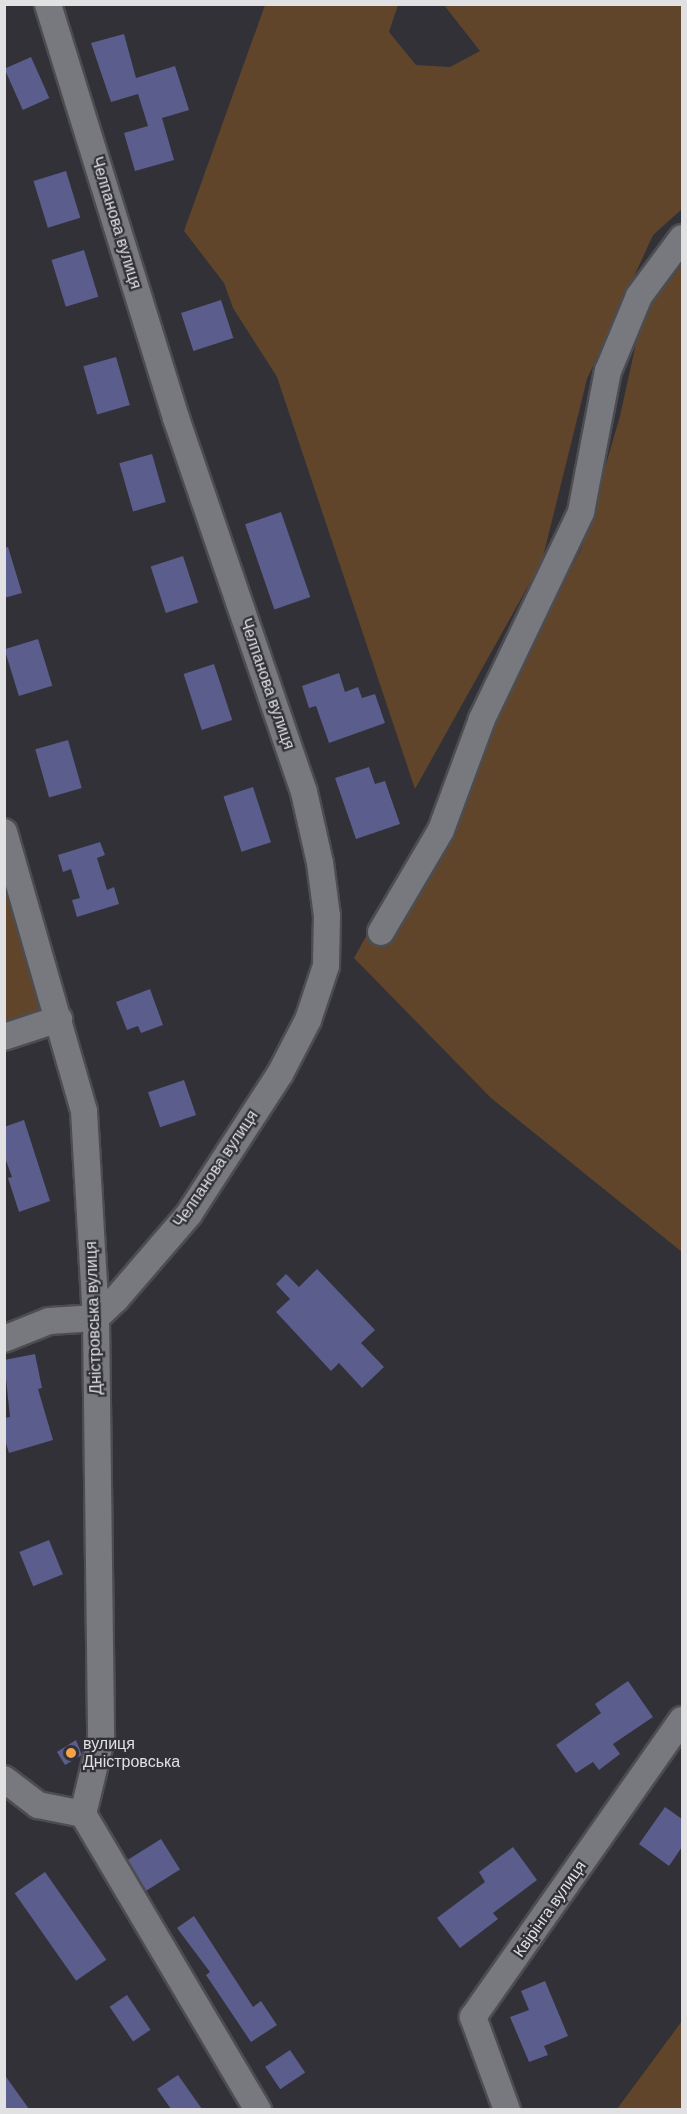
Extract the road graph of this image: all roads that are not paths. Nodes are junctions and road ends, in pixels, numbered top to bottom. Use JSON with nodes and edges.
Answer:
{"nodes":[{"id":1,"x":48,"y":4,"type":"edge"},
{"id":2,"x":682,"y":238,"type":"edge"},
{"id":3,"x":4,"y":832,"type":"edge"},
{"id":4,"x":381,"y":932,"type":"dead end"},
{"id":5,"x":58,"y":1019,"type":"junction"},
{"id":6,"x":4,"y":1037,"type":"edge"},
{"id":7,"x":96,"y":1318,"type":"junction"},
{"id":8,"x":4,"y":1339,"type":"edge"},
{"id":9,"x":682,"y":1720,"type":"edge"},
{"id":10,"x":4,"y":1779,"type":"edge"},
{"id":11,"x":83,"y":1814,"type":"junction"},
{"id":12,"x":258,"y":2109,"type":"edge"},
{"id":13,"x":507,"y":2109,"type":"edge"}],
"edges":[{"from":1,"to":7,"type":"street","name":"Челпанова вулиця"},
{"from":2,"to":4,"type":"street"},
{"from":3,"to":5,"type":"street","name":"Дністровська вулиця"},
{"from":5,"to":6,"type":"street"},
{"from":5,"to":7,"type":"street","name":"Дністровська вулиця"},
{"from":7,"to":8,"type":"street"},
{"from":7,"to":11,"type":"street","name":"Дністровська вулиця"},
{"from":9,"to":13,"type":"street","name":"Квірінга вулиця"},
{"from":10,"to":11,"type":"street"},
{"from":11,"to":12,"type":"street"}]}
